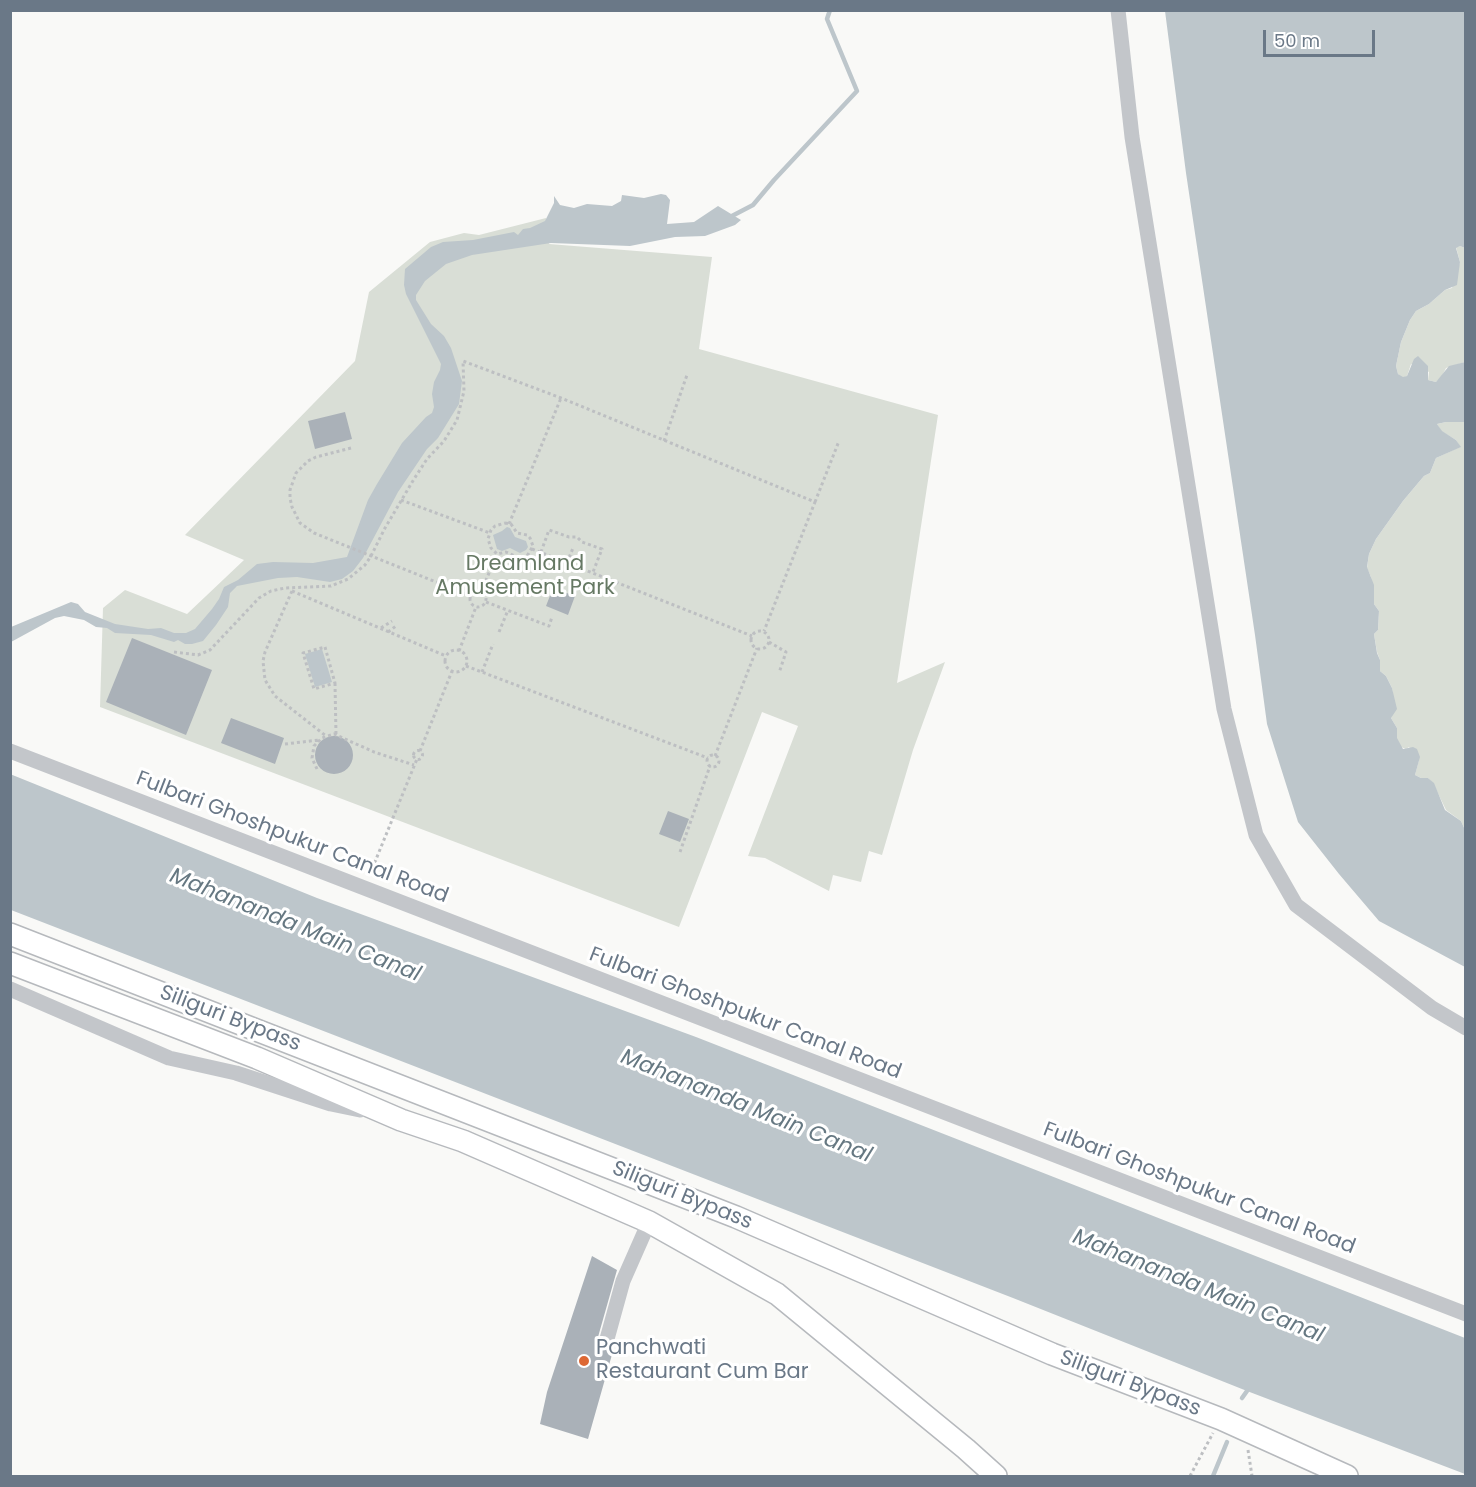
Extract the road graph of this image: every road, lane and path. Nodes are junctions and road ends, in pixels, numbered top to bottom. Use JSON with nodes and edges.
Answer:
{"nodes":[{"id":1,"x":1118,"y":10,"type":"edge"},
{"id":2,"x":687,"y":375,"type":"dead end"},
{"id":3,"x":561,"y":398,"type":"junction"},
{"id":4,"x":664,"y":441,"type":"junction"},
{"id":5,"x":839,"y":441,"type":"dead end"},
{"id":6,"x":351,"y":448,"type":"dead end"},
{"id":7,"x":401,"y":500,"type":"junction"},
{"id":8,"x":815,"y":502,"type":"junction"},
{"id":9,"x":509,"y":524,"type":"junction"},
{"id":10,"x":490,"y":533,"type":"junction"},
{"id":11,"x":573,"y":548,"type":"dead end"},
{"id":12,"x":532,"y":549,"type":"junction"},
{"id":13,"x":541,"y":552,"type":"junction"},
{"id":14,"x":497,"y":554,"type":"junction"},
{"id":15,"x":371,"y":556,"type":"junction"},
{"id":16,"x":567,"y":563,"type":"junction"},
{"id":17,"x":593,"y":573,"type":"junction"},
{"id":18,"x":285,"y":588,"type":"junction"},
{"id":19,"x":292,"y":591,"type":"junction"},
{"id":20,"x":481,"y":592,"type":"junction"},
{"id":21,"x":471,"y":596,"type":"junction"},
{"id":22,"x":486,"y":602,"type":"junction"},
{"id":23,"x":476,"y":607,"type":"junction"},
{"id":24,"x":508,"y":610,"type":"junction"},
{"id":25,"x":552,"y":618,"type":"dead end"},
{"id":26,"x":392,"y":621,"type":"dead end"},
{"id":27,"x":396,"y":626,"type":"dead end"},
{"id":28,"x":381,"y":629,"type":"junction"},
{"id":29,"x":764,"y":631,"type":"junction"},
{"id":30,"x":388,"y":632,"type":"junction"},
{"id":31,"x":499,"y":632,"type":"dead end"},
{"id":32,"x":752,"y":636,"type":"junction"},
{"id":33,"x":769,"y":642,"type":"junction"},
{"id":34,"x":493,"y":644,"type":"dead end"},
{"id":35,"x":757,"y":648,"type":"junction"},
{"id":36,"x":459,"y":651,"type":"junction"},
{"id":37,"x":174,"y":652,"type":"dead end"},
{"id":38,"x":446,"y":656,"type":"junction"},
{"id":39,"x":466,"y":666,"type":"junction"},
{"id":40,"x":452,"y":671,"type":"junction"},
{"id":41,"x":482,"y":672,"type":"junction"},
{"id":42,"x":779,"y":673,"type":"dead end"},
{"id":43,"x":335,"y":683,"type":"junction"},
{"id":44,"x":336,"y":735,"type":"junction"},
{"id":45,"x":326,"y":736,"type":"junction"},
{"id":46,"x":320,"y":740,"type":"junction"},
{"id":47,"x":285,"y":744,"type":"dead end"},
{"id":48,"x":10,"y":751,"type":"edge"},
{"id":49,"x":716,"y":756,"type":"junction"},
{"id":50,"x":708,"y":758,"type":"junction"},
{"id":51,"x":414,"y":765,"type":"junction"},
{"id":52,"x":710,"y":766,"type":"junction"},
{"id":53,"x":317,"y":769,"type":"dead end"},
{"id":54,"x":680,"y":852,"type":"dead end"},
{"id":55,"x":368,"y":880,"type":"dead end"},
{"id":56,"x":10,"y":933,"type":"edge"},
{"id":57,"x":10,"y":963,"type":"edge"},
{"id":58,"x":10,"y":989,"type":"edge"},
{"id":59,"x":1466,"y":1028,"type":"edge"},
{"id":60,"x":401,"y":1120,"type":"junction"},
{"id":61,"x":649,"y":1222,"type":"junction"},
{"id":62,"x":1466,"y":1314,"type":"edge"},
{"id":63,"x":607,"y":1339,"type":"dead end"},
{"id":64,"x":1221,"y":1419,"type":"junction"},
{"id":65,"x":1252,"y":1433,"type":"junction"},
{"id":66,"x":996,"y":1476,"type":"edge"},
{"id":67,"x":1190,"y":1476,"type":"edge"},
{"id":68,"x":1252,"y":1476,"type":"edge"},
{"id":69,"x":1347,"y":1476,"type":"edge"}],
"edges":[{"from":1,"to":59,"type":"street"},
{"from":2,"to":4,"type":"path"},
{"from":3,"to":4,"type":"path"},
{"from":3,"to":7,"type":"path"},
{"from":3,"to":9,"type":"path"},
{"from":4,"to":8,"type":"path"},
{"from":5,"to":8,"type":"path"},
{"from":6,"to":15,"type":"path"},
{"from":7,"to":10,"type":"path"},
{"from":7,"to":15,"type":"path"},
{"from":8,"to":29,"type":"path"},
{"from":9,"to":10,"type":"path"},
{"from":9,"to":12,"type":"path"},
{"from":10,"to":14,"type":"path"},
{"from":11,"to":16,"type":"path"},
{"from":12,"to":13,"type":"path"},
{"from":12,"to":14,"type":"path"},
{"from":13,"to":16,"type":"path"},
{"from":13,"to":17,"type":"path"},
{"from":14,"to":20,"type":"path"},
{"from":15,"to":18,"type":"path"},
{"from":15,"to":21,"type":"path"},
{"from":16,"to":17,"type":"path"},
{"from":17,"to":32,"type":"path"},
{"from":18,"to":19,"type":"path"},
{"from":18,"to":37,"type":"path"},
{"from":19,"to":28,"type":"path"},
{"from":19,"to":45,"type":"path"},
{"from":20,"to":21,"type":"path"},
{"from":20,"to":22,"type":"path"},
{"from":21,"to":23,"type":"path"},
{"from":22,"to":23,"type":"path"},
{"from":22,"to":24,"type":"path"},
{"from":23,"to":36,"type":"path"},
{"from":24,"to":25,"type":"path"},
{"from":24,"to":31,"type":"path"},
{"from":26,"to":28,"type":"path"},
{"from":27,"to":30,"type":"path"},
{"from":28,"to":30,"type":"path"},
{"from":29,"to":32,"type":"path"},
{"from":29,"to":33,"type":"path"},
{"from":30,"to":38,"type":"path"},
{"from":32,"to":35,"type":"path"},
{"from":33,"to":35,"type":"path"},
{"from":33,"to":42,"type":"path"},
{"from":34,"to":41,"type":"path"},
{"from":35,"to":49,"type":"path"},
{"from":36,"to":38,"type":"path"},
{"from":36,"to":39,"type":"path"},
{"from":38,"to":40,"type":"path"},
{"from":39,"to":40,"type":"path"},
{"from":39,"to":41,"type":"path"},
{"from":40,"to":51,"type":"path"},
{"from":41,"to":50,"type":"path"},
{"from":43,"to":43,"type":"path"},
{"from":43,"to":44,"type":"path"},
{"from":44,"to":45,"type":"path"},
{"from":44,"to":51,"type":"path"},
{"from":45,"to":46,"type":"path"},
{"from":46,"to":47,"type":"path"},
{"from":46,"to":53,"type":"path"},
{"from":48,"to":62,"type":"street","name":"Fulbari Ghoshpukur Canal Road"},
{"from":49,"to":50,"type":"path"},
{"from":49,"to":52,"type":"path"},
{"from":50,"to":52,"type":"path"},
{"from":51,"to":55,"type":"path"},
{"from":52,"to":54,"type":"path"},
{"from":56,"to":64,"type":"highway","name":"Siliguri Bypass"},
{"from":57,"to":60,"type":"highway"},
{"from":58,"to":60,"type":"street"},
{"from":60,"to":61,"type":"highway"},
{"from":61,"to":63,"type":"street"},
{"from":61,"to":66,"type":"highway"},
{"from":64,"to":65,"type":"highway","name":"Siliguri Bypass"},
{"from":64,"to":67,"type":"path"},
{"from":65,"to":68,"type":"path"},
{"from":65,"to":69,"type":"highway","name":"Siliguri Bypass"}]}
